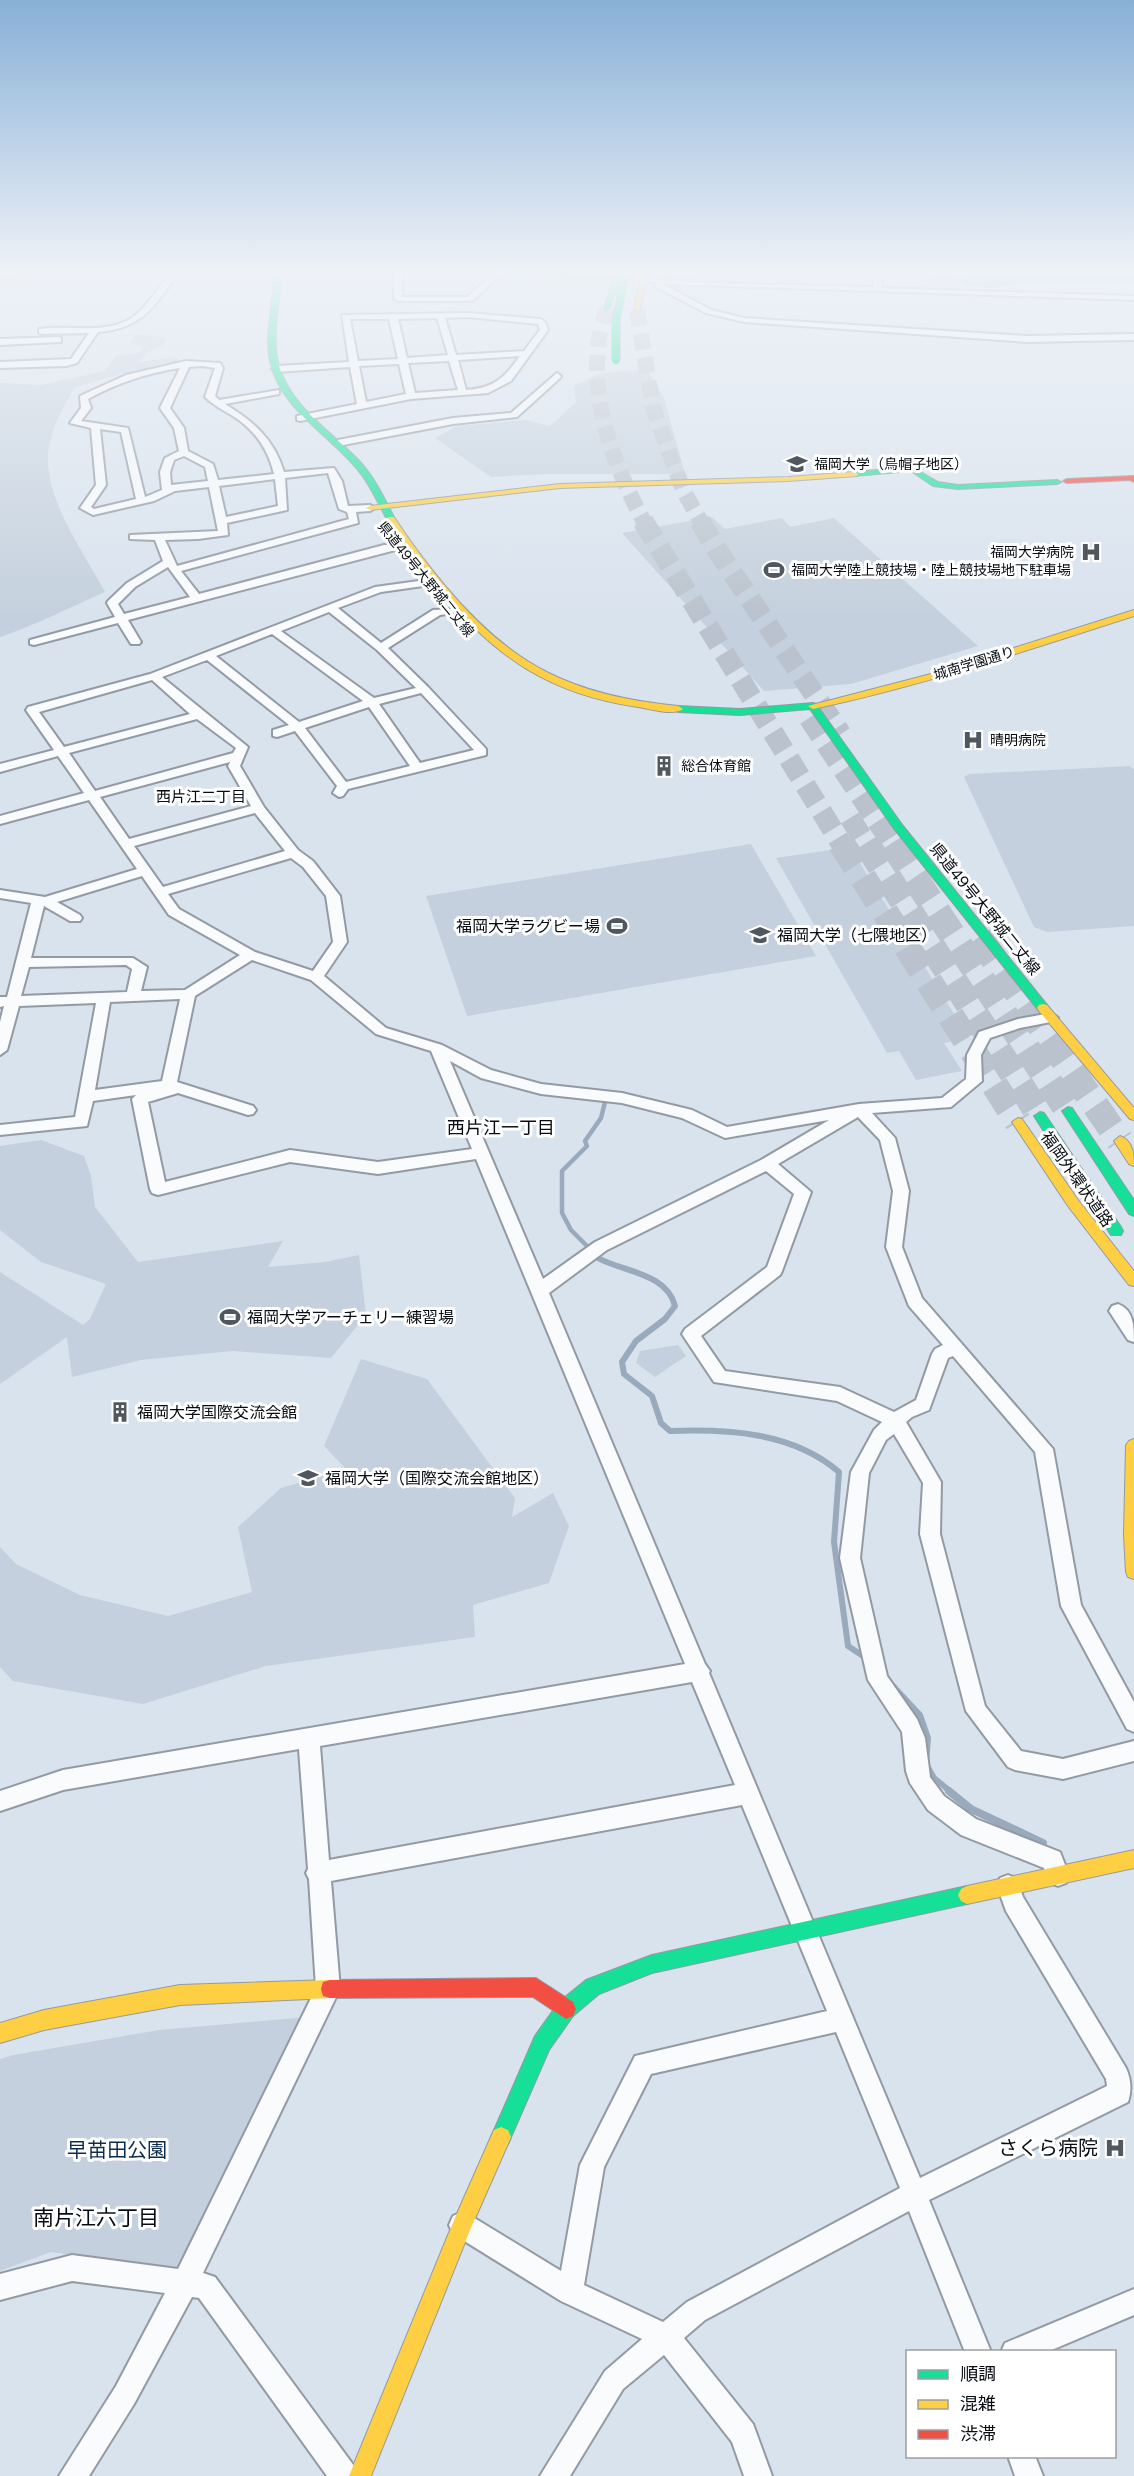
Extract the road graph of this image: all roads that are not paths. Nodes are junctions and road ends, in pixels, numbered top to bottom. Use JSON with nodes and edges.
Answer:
{"nodes":[{"id":1,"x":105,"y":386,"type":"edge"},
{"id":2,"x":176,"y":386,"type":"edge"},
{"id":3,"x":214,"y":386,"type":"edge"},
{"id":4,"x":273,"y":386,"type":"edge"},
{"id":5,"x":284,"y":386,"type":"edge"},
{"id":6,"x":358,"y":386,"type":"edge"},
{"id":7,"x":409,"y":386,"type":"edge"},
{"id":8,"x":461,"y":386,"type":"edge"},
{"id":9,"x":496,"y":386,"type":"edge"},
{"id":10,"x":545,"y":386,"type":"edge"},
{"id":11,"x":276,"y":392,"type":"junction"},
{"id":12,"x":463,"y":393,"type":"junction"},
{"id":13,"x":411,"y":396,"type":"junction"},
{"id":14,"x":216,"y":403,"type":"junction"},
{"id":15,"x":362,"y":406,"type":"junction"},
{"id":16,"x":305,"y":417,"type":"junction"},
{"id":17,"x":95,"y":425,"type":"junction"},
{"id":18,"x":338,"y":443,"type":"junction"},
{"id":19,"x":184,"y":453,"type":"junction"},
{"id":20,"x":281,"y":476,"type":"junction"},
{"id":21,"x":1134,"y":480,"type":"edge"},
{"id":22,"x":213,"y":484,"type":"junction"},
{"id":23,"x":167,"y":491,"type":"junction"},
{"id":24,"x":141,"y":501,"type":"junction"},
{"id":25,"x":377,"y":507,"type":"junction"},
{"id":26,"x":351,"y":510,"type":"junction"},
{"id":27,"x":221,"y":521,"type":"junction"},
{"id":28,"x":134,"y":537,"type":"dead end"},
{"id":29,"x":159,"y":537,"type":"junction"},
{"id":30,"x":398,"y":548,"type":"junction"},
{"id":31,"x":173,"y":566,"type":"junction"},
{"id":32,"x":426,"y":584,"type":"junction"},
{"id":33,"x":198,"y":600,"type":"junction"},
{"id":34,"x":331,"y":608,"type":"junction"},
{"id":35,"x":449,"y":611,"type":"junction"},
{"id":36,"x":1134,"y":614,"type":"edge"},
{"id":37,"x":119,"y":619,"type":"junction"},
{"id":38,"x":1134,"y":622,"type":"edge"},
{"id":39,"x":273,"y":630,"type":"junction"},
{"id":40,"x":34,"y":642,"type":"dead end"},
{"id":41,"x":135,"y":642,"type":"dead end"},
{"id":42,"x":381,"y":648,"type":"junction"},
{"id":43,"x":208,"y":656,"type":"junction"},
{"id":44,"x":154,"y":676,"type":"junction"},
{"id":45,"x":424,"y":688,"type":"junction"},
{"id":46,"x":372,"y":702,"type":"junction"},
{"id":47,"x":816,"y":711,"type":"junction"},
{"id":48,"x":199,"y":715,"type":"junction"},
{"id":49,"x":297,"y":726,"type":"junction"},
{"id":50,"x":277,"y":732,"type":"dead end"},
{"id":51,"x":62,"y":752,"type":"junction"},
{"id":52,"x":237,"y":756,"type":"junction"},
{"id":53,"x":0,"y":768,"type":"edge"},
{"id":54,"x":417,"y":768,"type":"junction"},
{"id":55,"x":92,"y":795,"type":"junction"},
{"id":56,"x":258,"y":808,"type":"junction"},
{"id":57,"x":0,"y":820,"type":"edge"},
{"id":58,"x":126,"y":844,"type":"junction"},
{"id":59,"x":292,"y":853,"type":"junction"},
{"id":60,"x":146,"y":871,"type":"junction"},
{"id":61,"x":160,"y":892,"type":"junction"},
{"id":62,"x":0,"y":894,"type":"edge"},
{"id":63,"x":43,"y":901,"type":"junction"},
{"id":64,"x":75,"y":918,"type":"dead end"},
{"id":65,"x":250,"y":955,"type":"junction"},
{"id":66,"x":23,"y":963,"type":"junction"},
{"id":67,"x":316,"y":977,"type":"junction"},
{"id":68,"x":188,"y":994,"type":"junction"},
{"id":69,"x":133,"y":996,"type":"junction"},
{"id":70,"x":104,"y":998,"type":"junction"},
{"id":71,"x":6,"y":1002,"type":"edge"},
{"id":72,"x":1051,"y":1018,"type":"junction"},
{"id":73,"x":437,"y":1048,"type":"junction"},
{"id":74,"x":0,"y":1050,"type":"edge"},
{"id":75,"x":174,"y":1086,"type":"junction"},
{"id":76,"x":86,"y":1097,"type":"junction"},
{"id":77,"x":1129,"y":1104,"type":"edge"},
{"id":78,"x":859,"y":1108,"type":"junction"},
{"id":79,"x":248,"y":1110,"type":"dead end"},
{"id":80,"x":1068,"y":1111,"type":"tunnel mouth"},
{"id":81,"x":1040,"y":1116,"type":"tunnel mouth"},
{"id":82,"x":1134,"y":1116,"type":"edge"},
{"id":83,"x":1018,"y":1122,"type":"tunnel mouth"},
{"id":84,"x":0,"y":1130,"type":"edge"},
{"id":85,"x":1120,"y":1141,"type":"tunnel mouth"},
{"id":86,"x":482,"y":1153,"type":"junction"},
{"id":87,"x":1134,"y":1161,"type":"edge"},
{"id":88,"x":766,"y":1164,"type":"junction"},
{"id":89,"x":1134,"y":1211,"type":"edge"},
{"id":90,"x":1128,"y":1249,"type":"edge"},
{"id":91,"x":1134,"y":1281,"type":"edge"},
{"id":92,"x":540,"y":1290,"type":"junction"},
{"id":93,"x":1118,"y":1311,"type":"dead end"},
{"id":94,"x":1134,"y":1335,"type":"edge"},
{"id":95,"x":955,"y":1347,"type":"junction"},
{"id":96,"x":896,"y":1421,"type":"junction"},
{"id":97,"x":1134,"y":1445,"type":"edge"},
{"id":98,"x":1134,"y":1572,"type":"edge"},
{"id":99,"x":700,"y":1671,"type":"junction"},
{"id":100,"x":1134,"y":1722,"type":"edge"},
{"id":101,"x":309,"y":1739,"type":"junction"},
{"id":102,"x":1134,"y":1751,"type":"edge"},
{"id":103,"x":749,"y":1793,"type":"junction"},
{"id":104,"x":0,"y":1801,"type":"edge"},
{"id":105,"x":1134,"y":1859,"type":"edge"},
{"id":106,"x":318,"y":1873,"type":"junction"},
{"id":107,"x":1058,"y":1875,"type":"junction"},
{"id":108,"x":1008,"y":1886,"type":"junction"},
{"id":109,"x":806,"y":1930,"type":"junction"},
{"id":110,"x":328,"y":1989,"type":"junction"},
{"id":111,"x":566,"y":2009,"type":"junction"},
{"id":112,"x":842,"y":2019,"type":"junction"},
{"id":113,"x":0,"y":2033,"type":"edge"},
{"id":114,"x":916,"y":2193,"type":"junction"},
{"id":115,"x":462,"y":2225,"type":"junction"},
{"id":116,"x":185,"y":2283,"type":"junction"},
{"id":117,"x":0,"y":2287,"type":"edge"},
{"id":118,"x":570,"y":2292,"type":"junction"},
{"id":119,"x":1134,"y":2302,"type":"edge"},
{"id":120,"x":665,"y":2336,"type":"junction"},
{"id":121,"x":977,"y":2350,"type":"edge"},
{"id":122,"x":1019,"y":2350,"type":"edge"},
{"id":123,"x":1021,"y":2458,"type":"edge"},
{"id":124,"x":73,"y":2476,"type":"edge"},
{"id":125,"x":344,"y":2476,"type":"edge"},
{"id":126,"x":360,"y":2476,"type":"edge"},
{"id":127,"x":554,"y":2476,"type":"edge"},
{"id":128,"x":758,"y":2476,"type":"edge"},
{"id":129,"x":1029,"y":2476,"type":"edge"}],
"edges":[{"from":1,"to":17,"type":"street"},
{"from":2,"to":19,"type":"street"},
{"from":3,"to":14,"type":"street"},
{"from":4,"to":11,"type":"main road","name":"県道49号大野城二丈線"},
{"from":5,"to":16,"type":"main road","name":"県道49号大野城二丈線"},
{"from":6,"to":15,"type":"street"},
{"from":7,"to":13,"type":"street"},
{"from":8,"to":12,"type":"street"},
{"from":9,"to":12,"type":"street"},
{"from":10,"to":18,"type":"street"},
{"from":11,"to":14,"type":"street"},
{"from":11,"to":16,"type":"main road","name":"県道49号大野城二丈線"},
{"from":12,"to":13,"type":"street"},
{"from":13,"to":15,"type":"street"},
{"from":14,"to":20,"type":"street"},
{"from":15,"to":16,"type":"street"},
{"from":16,"to":18,"type":"main road","name":"県道49号大野城二丈線"},
{"from":16,"to":25,"type":"main road","name":"県道49号大野城二丈線"},
{"from":17,"to":24,"type":"street"},
{"from":17,"to":24,"type":"street"},
{"from":18,"to":25,"type":"main road","name":"県道49号大野城二丈線"},
{"from":19,"to":22,"type":"street"},
{"from":19,"to":23,"type":"street"},
{"from":20,"to":22,"type":"street"},
{"from":20,"to":26,"type":"street"},
{"from":20,"to":27,"type":"street"},
{"from":21,"to":25,"type":"main road"},
{"from":22,"to":23,"type":"street"},
{"from":22,"to":27,"type":"street"},
{"from":23,"to":24,"type":"street"},
{"from":25,"to":26,"type":"street"},
{"from":25,"to":30,"type":"main road","name":"県道49号大野城二丈線"},
{"from":25,"to":47,"type":"main road","name":"県道49号大野城二丈線"},
{"from":26,"to":31,"type":"street"},
{"from":27,"to":29,"type":"street"},
{"from":28,"to":29,"type":"street"},
{"from":29,"to":31,"type":"street"},
{"from":30,"to":32,"type":"main road","name":"県道49号大野城二丈線"},
{"from":30,"to":33,"type":"street"},
{"from":31,"to":33,"type":"street"},
{"from":31,"to":37,"type":"street"},
{"from":32,"to":34,"type":"street"},
{"from":32,"to":35,"type":"main road","name":"県道49号大野城二丈線"},
{"from":33,"to":37,"type":"street"},
{"from":34,"to":39,"type":"street"},
{"from":34,"to":42,"type":"street"},
{"from":35,"to":42,"type":"street"},
{"from":35,"to":47,"type":"main road","name":"県道49号大野城二丈線"},
{"from":36,"to":47,"type":"main road","name":"城南学園通り"},
{"from":37,"to":40,"type":"street"},
{"from":37,"to":41,"type":"street"},
{"from":38,"to":47,"type":"main road","name":"城南学園通り"},
{"from":39,"to":43,"type":"street"},
{"from":39,"to":46,"type":"street"},
{"from":42,"to":45,"type":"street"},
{"from":43,"to":44,"type":"street"},
{"from":43,"to":49,"type":"street"},
{"from":44,"to":48,"type":"street"},
{"from":44,"to":51,"type":"street"},
{"from":45,"to":46,"type":"street"},
{"from":45,"to":54,"type":"street"},
{"from":46,"to":49,"type":"street"},
{"from":46,"to":54,"type":"street"},
{"from":47,"to":72,"type":"main road","name":"県道49号大野城二丈線"},
{"from":48,"to":51,"type":"street"},
{"from":48,"to":52,"type":"street"},
{"from":49,"to":50,"type":"street"},
{"from":49,"to":54,"type":"street"},
{"from":51,"to":53,"type":"street"},
{"from":51,"to":55,"type":"street"},
{"from":52,"to":55,"type":"street"},
{"from":52,"to":56,"type":"street"},
{"from":55,"to":57,"type":"street"},
{"from":55,"to":58,"type":"street"},
{"from":56,"to":58,"type":"street"},
{"from":56,"to":59,"type":"street"},
{"from":58,"to":60,"type":"street"},
{"from":59,"to":61,"type":"street"},
{"from":59,"to":67,"type":"street"},
{"from":60,"to":61,"type":"street"},
{"from":60,"to":63,"type":"street"},
{"from":61,"to":65,"type":"street"},
{"from":62,"to":63,"type":"street"},
{"from":63,"to":64,"type":"street"},
{"from":63,"to":66,"type":"street"},
{"from":65,"to":67,"type":"street"},
{"from":65,"to":68,"type":"street"},
{"from":66,"to":69,"type":"street"},
{"from":66,"to":71,"type":"street"},
{"from":67,"to":73,"type":"street"},
{"from":68,"to":69,"type":"street"},
{"from":68,"to":75,"type":"street"},
{"from":69,"to":70,"type":"street"},
{"from":70,"to":71,"type":"street"},
{"from":70,"to":76,"type":"street"},
{"from":71,"to":74,"type":"street"},
{"from":72,"to":77,"type":"main road","name":"県道49号大野城二丈線"},
{"from":72,"to":78,"type":"street"},
{"from":73,"to":78,"type":"street"},
{"from":73,"to":86,"type":"street"},
{"from":75,"to":76,"type":"street"},
{"from":75,"to":79,"type":"street"},
{"from":75,"to":86,"type":"street"},
{"from":76,"to":84,"type":"street"},
{"from":77,"to":82,"type":"main road","name":"県道49号大野城二丈線"},
{"from":78,"to":88,"type":"street"},
{"from":78,"to":95,"type":"street"},
{"from":80,"to":89,"type":"main road"},
{"from":81,"to":90,"type":"main road"},
{"from":83,"to":91,"type":"main road","name":"福岡外環状道路"},
{"from":85,"to":87,"type":"main road"},
{"from":86,"to":92,"type":"street"},
{"from":88,"to":92,"type":"street"},
{"from":88,"to":96,"type":"street"},
{"from":92,"to":99,"type":"street"},
{"from":93,"to":94,"type":"street"},
{"from":95,"to":96,"type":"street"},
{"from":95,"to":100,"type":"street"},
{"from":96,"to":102,"type":"street"},
{"from":96,"to":107,"type":"street"},
{"from":97,"to":98,"type":"main road"},
{"from":99,"to":101,"type":"street"},
{"from":99,"to":103,"type":"street"},
{"from":101,"to":104,"type":"street"},
{"from":101,"to":106,"type":"street"},
{"from":103,"to":106,"type":"street"},
{"from":103,"to":109,"type":"street"},
{"from":105,"to":107,"type":"main road"},
{"from":106,"to":110,"type":"street"},
{"from":107,"to":108,"type":"main road"},
{"from":108,"to":109,"type":"main road"},
{"from":108,"to":114,"type":"street"},
{"from":109,"to":111,"type":"main road"},
{"from":109,"to":112,"type":"street"},
{"from":110,"to":111,"type":"main road"},
{"from":110,"to":113,"type":"main road"},
{"from":110,"to":116,"type":"street"},
{"from":111,"to":115,"type":"main road"},
{"from":112,"to":114,"type":"street"},
{"from":112,"to":118,"type":"street"},
{"from":114,"to":120,"type":"street"},
{"from":114,"to":121,"type":"street"},
{"from":115,"to":118,"type":"street"},
{"from":115,"to":126,"type":"main road"},
{"from":116,"to":117,"type":"street"},
{"from":116,"to":124,"type":"street"},
{"from":116,"to":125,"type":"street"},
{"from":118,"to":120,"type":"street"},
{"from":119,"to":122,"type":"street"},
{"from":120,"to":127,"type":"street"},
{"from":120,"to":128,"type":"street"},
{"from":123,"to":129,"type":"street"}]}
